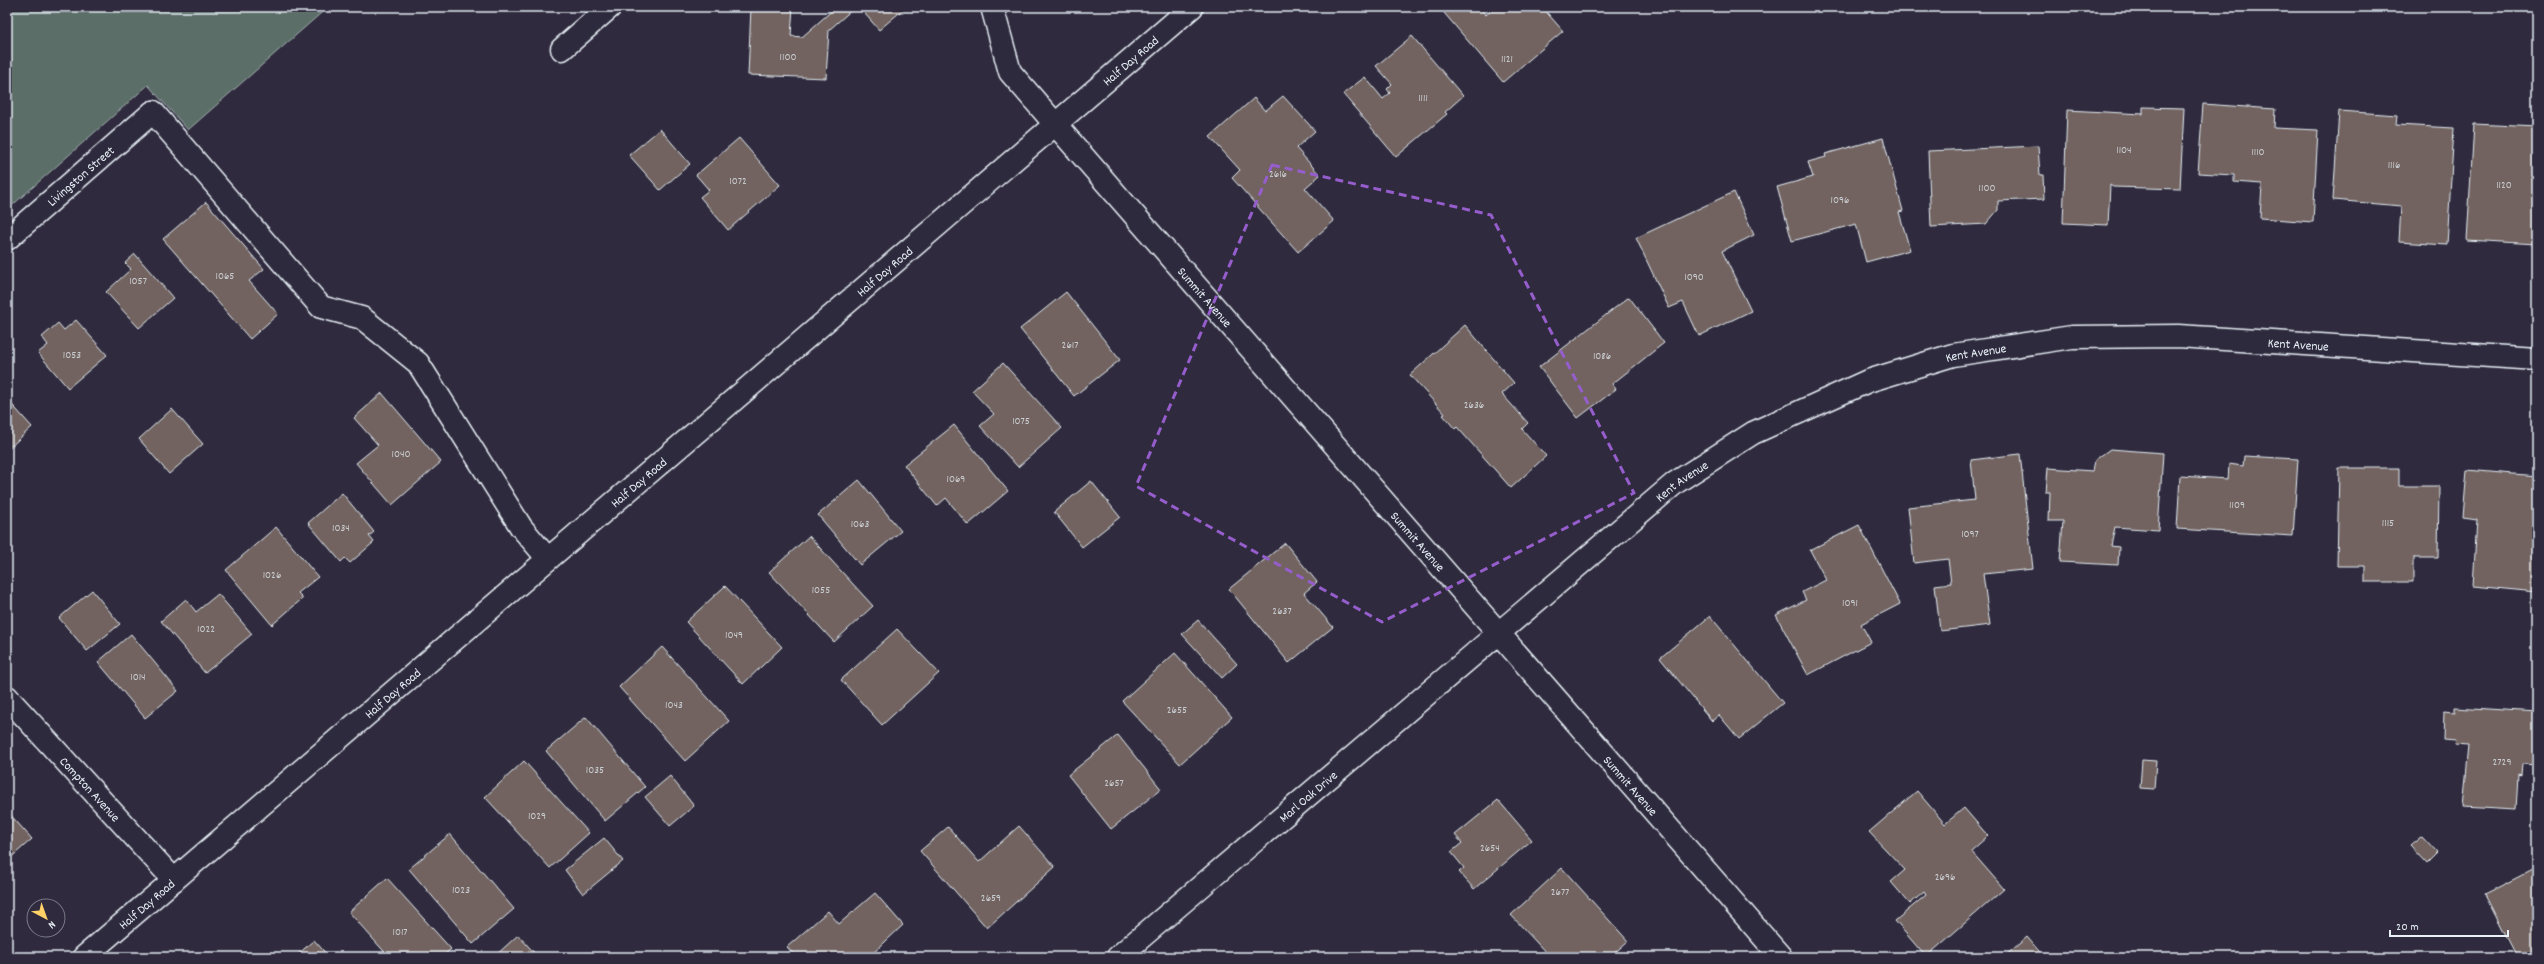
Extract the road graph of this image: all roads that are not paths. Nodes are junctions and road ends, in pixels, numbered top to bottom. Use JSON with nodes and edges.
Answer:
{"nodes":[{"id":1,"x":610,"y":7,"type":"edge"},
{"id":2,"x":992,"y":7,"type":"edge"},
{"id":3,"x":1192,"y":7,"type":"edge"},
{"id":4,"x":562,"y":49,"type":"dead end"},
{"id":5,"x":1055,"y":124,"type":"junction"},
{"id":6,"x":7,"y":239,"type":"edge"},
{"id":7,"x":2537,"y":359,"type":"edge"},
{"id":8,"x":548,"y":559,"type":"junction"},
{"id":9,"x":1497,"y":633,"type":"junction"},
{"id":10,"x":7,"y":697,"type":"edge"},
{"id":11,"x":174,"y":880,"type":"junction"},
{"id":12,"x":84,"y":957,"type":"edge"},
{"id":13,"x":1118,"y":957,"type":"edge"},
{"id":14,"x":1781,"y":957,"type":"edge"}],
"edges":[{"from":1,"to":4,"type":"street"},
{"from":2,"to":5,"type":"street","name":"Summit Avenue"},
{"from":3,"to":5,"type":"street","name":"Half Day Road"},
{"from":5,"to":8,"type":"street","name":"Half Day Road"},
{"from":5,"to":9,"type":"street","name":"Summit Avenue"},
{"from":6,"to":8,"type":"street","name":"Livingston Street"},
{"from":7,"to":9,"type":"street","name":"Kent Avenue"},
{"from":8,"to":11,"type":"street","name":"Half Day Road"},
{"from":9,"to":13,"type":"street","name":"Marl Oak Drive"},
{"from":9,"to":14,"type":"street","name":"Summit Avenue"},
{"from":10,"to":11,"type":"street","name":"Compton Avenue"},
{"from":11,"to":12,"type":"street","name":"Half Day Road"}]}
